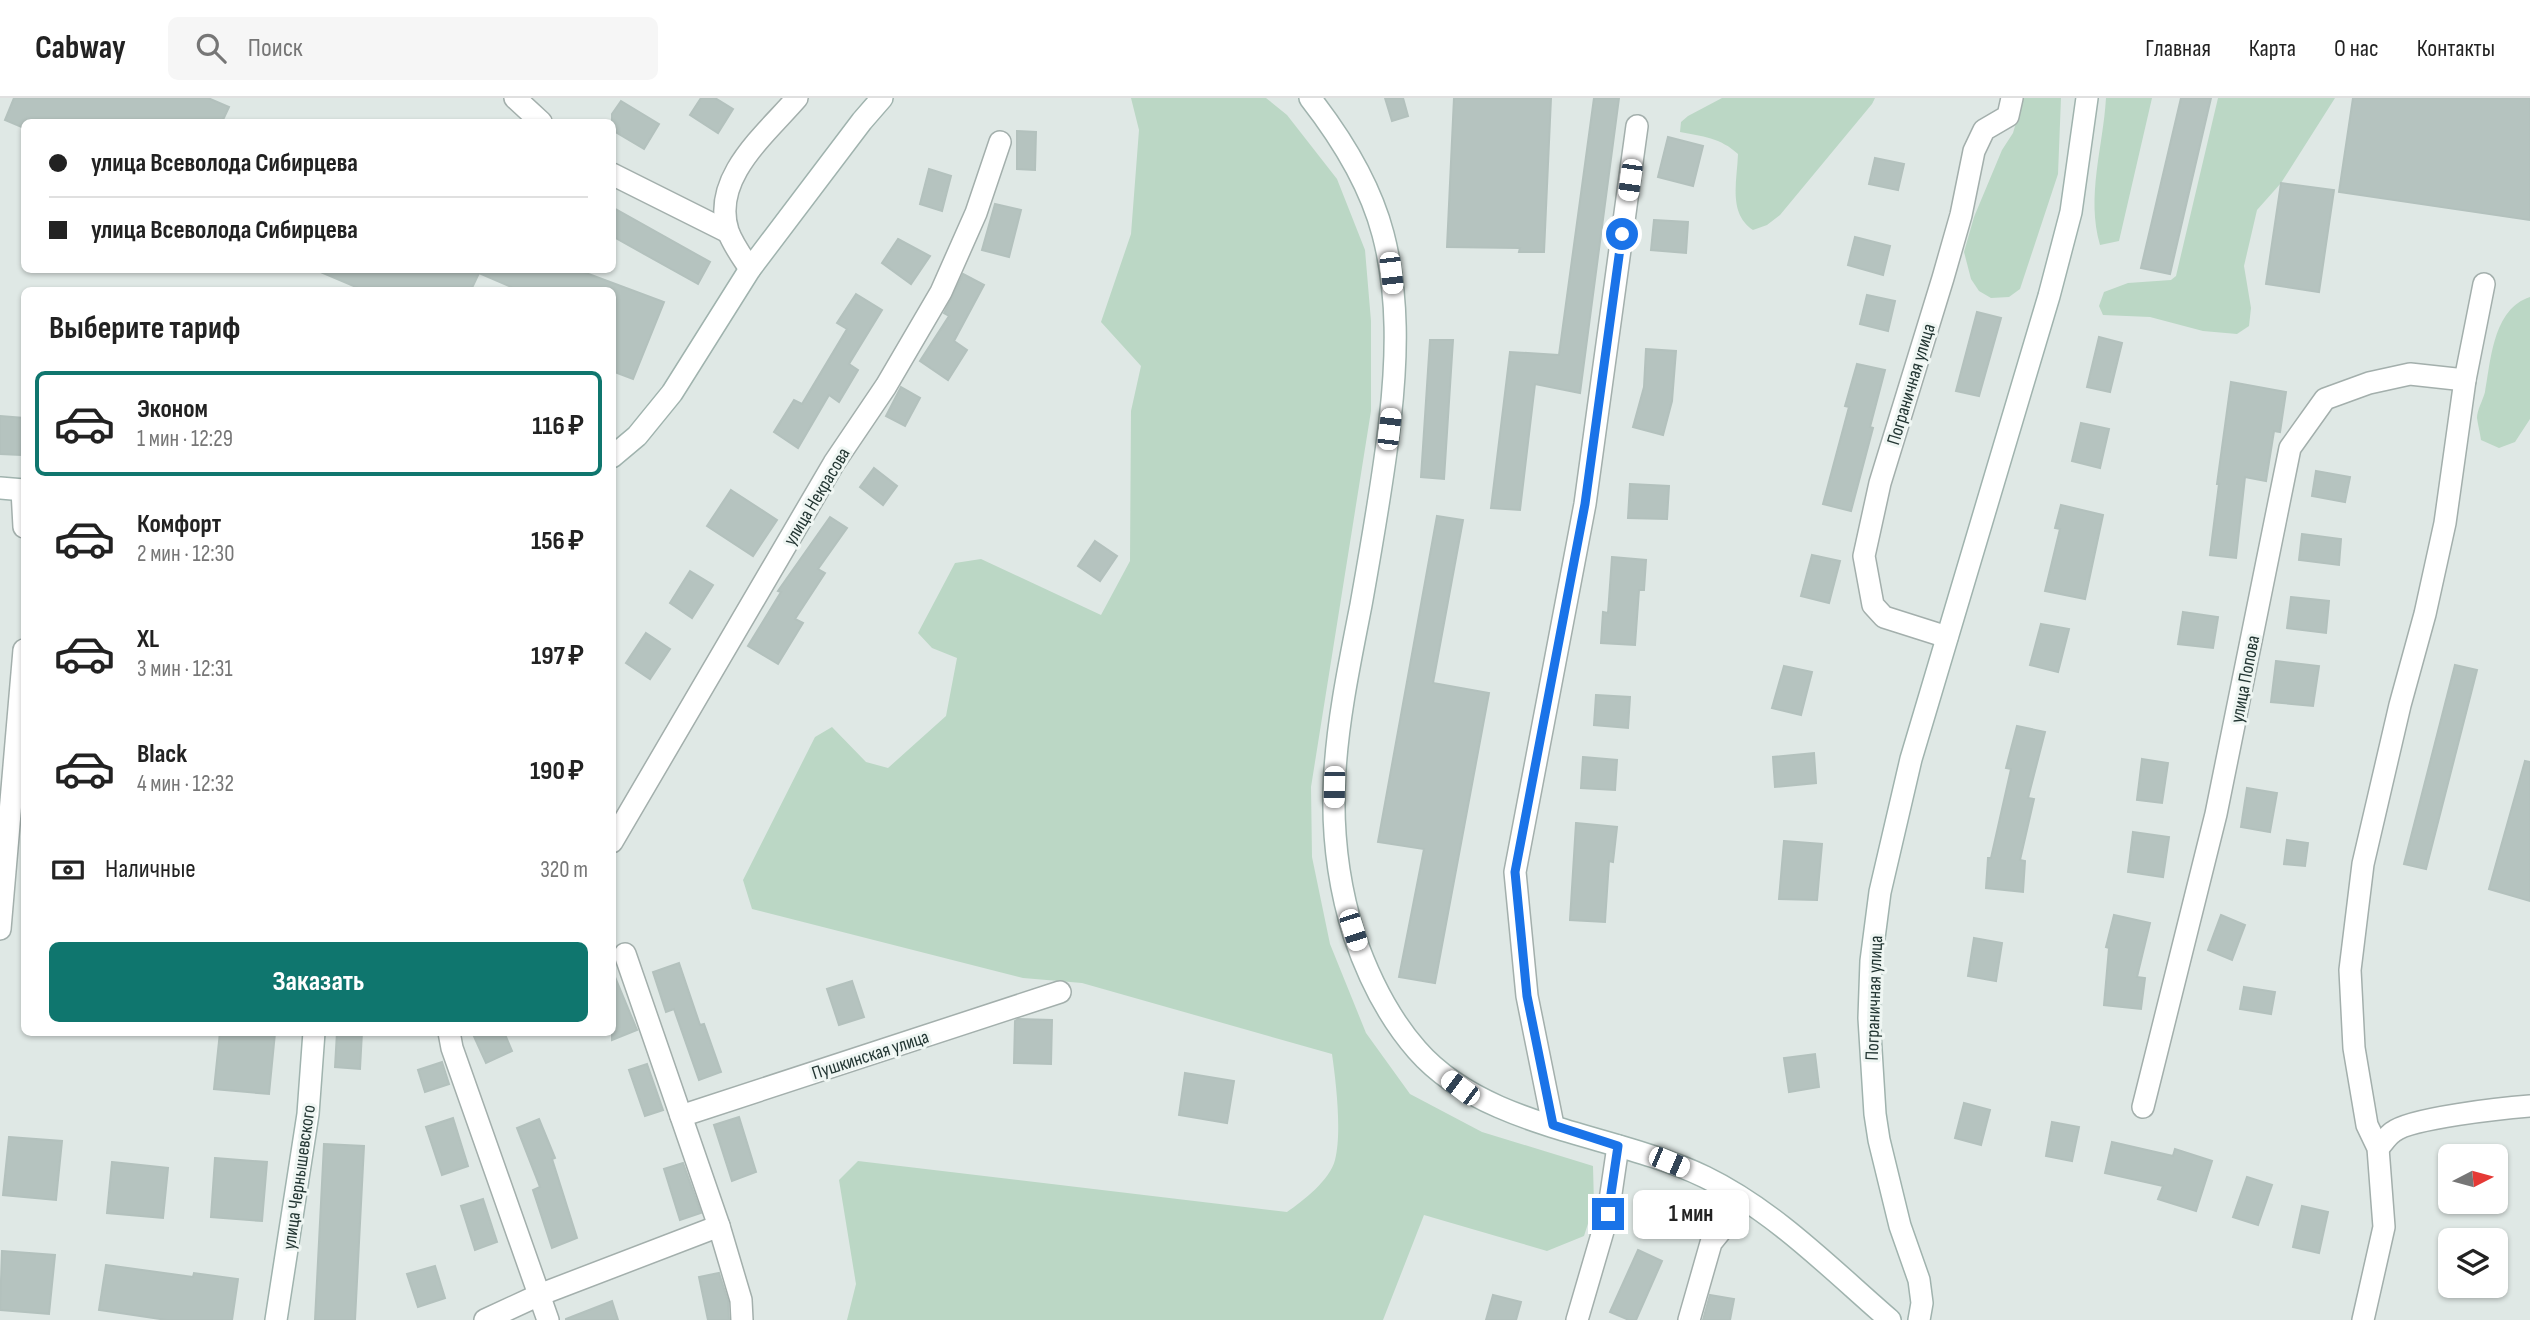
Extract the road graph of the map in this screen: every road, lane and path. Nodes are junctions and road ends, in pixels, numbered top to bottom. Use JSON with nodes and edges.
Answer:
{"nodes":[{"id":1,"x":515,"y":98,"type":"edge"},
{"id":2,"x":797,"y":98,"type":"edge"},
{"id":3,"x":882,"y":98,"type":"edge"},
{"id":4,"x":1310,"y":98,"type":"edge"},
{"id":5,"x":2012,"y":98,"type":"edge"},
{"id":6,"x":2087,"y":98,"type":"edge"},
{"id":7,"x":538,"y":119,"type":"edge"},
{"id":8,"x":1637,"y":126,"type":"dead end"},
{"id":9,"x":1000,"y":142,"type":"dead end"},
{"id":10,"x":616,"y":176,"type":"edge"},
{"id":11,"x":729,"y":232,"type":"junction"},
{"id":12,"x":750,"y":270,"type":"junction"},
{"id":13,"x":2484,"y":284,"type":"dead end"},
{"id":14,"x":2465,"y":380,"type":"junction"},
{"id":15,"x":616,"y":454,"type":"edge"},
{"id":16,"x":0,"y":488,"type":"edge"},
{"id":17,"x":21,"y":490,"type":"edge"},
{"id":18,"x":1947,"y":637,"type":"junction"},
{"id":19,"x":21,"y":685,"type":"edge"},
{"id":20,"x":616,"y":835,"type":"edge"},
{"id":21,"x":0,"y":929,"type":"edge"},
{"id":22,"x":625,"y":954,"type":"dead end"},
{"id":23,"x":1060,"y":992,"type":"dead end"},
{"id":24,"x":314,"y":1036,"type":"edge"},
{"id":25,"x":450,"y":1036,"type":"edge"},
{"id":26,"x":2530,"y":1106,"type":"edge"},
{"id":27,"x":2143,"y":1107,"type":"dead end"},
{"id":28,"x":681,"y":1116,"type":"junction"},
{"id":29,"x":1553,"y":1125,"type":"junction"},
{"id":30,"x":1618,"y":1146,"type":"junction"},
{"id":31,"x":2378,"y":1148,"type":"junction"},
{"id":32,"x":1745,"y":1201,"type":"junction"},
{"id":33,"x":719,"y":1226,"type":"junction"},
{"id":34,"x":539,"y":1295,"type":"junction"},
{"id":35,"x":276,"y":1320,"type":"edge"},
{"id":36,"x":485,"y":1320,"type":"edge"},
{"id":37,"x":548,"y":1320,"type":"edge"},
{"id":38,"x":742,"y":1320,"type":"edge"},
{"id":39,"x":1577,"y":1320,"type":"edge"},
{"id":40,"x":1689,"y":1320,"type":"edge"},
{"id":41,"x":1890,"y":1320,"type":"edge"},
{"id":42,"x":1919,"y":1320,"type":"edge"},
{"id":43,"x":2363,"y":1320,"type":"edge"}],
"edges":[{"from":1,"to":7,"type":"street"},
{"from":2,"to":11,"type":"street"},
{"from":3,"to":12,"type":"street"},
{"from":4,"to":29,"type":"street"},
{"from":5,"to":18,"type":"street","name":"Пограничная улица"},
{"from":6,"to":18,"type":"street","name":"Пограничная улица"},
{"from":8,"to":29,"type":"street"},
{"from":9,"to":20,"type":"street","name":"улица Некрасова"},
{"from":10,"to":11,"type":"street"},
{"from":11,"to":12,"type":"street"},
{"from":12,"to":15,"type":"street"},
{"from":13,"to":14,"type":"street"},
{"from":14,"to":27,"type":"street","name":"улица Попова"},
{"from":14,"to":31,"type":"street"},
{"from":16,"to":17,"type":"street"},
{"from":18,"to":42,"type":"street","name":"Пограничная улица"},
{"from":19,"to":21,"type":"street"},
{"from":22,"to":28,"type":"street"},
{"from":23,"to":28,"type":"street","name":"Пушкинская улица"},
{"from":24,"to":35,"type":"street","name":"улица Чернышевского"},
{"from":25,"to":34,"type":"street"},
{"from":26,"to":31,"type":"street"},
{"from":28,"to":33,"type":"street"},
{"from":29,"to":30,"type":"street"},
{"from":30,"to":32,"type":"street"},
{"from":30,"to":39,"type":"street"},
{"from":31,"to":43,"type":"street"},
{"from":32,"to":40,"type":"street"},
{"from":32,"to":41,"type":"street"},
{"from":33,"to":34,"type":"street"},
{"from":33,"to":38,"type":"street"},
{"from":34,"to":36,"type":"street"},
{"from":34,"to":37,"type":"street"}]}
